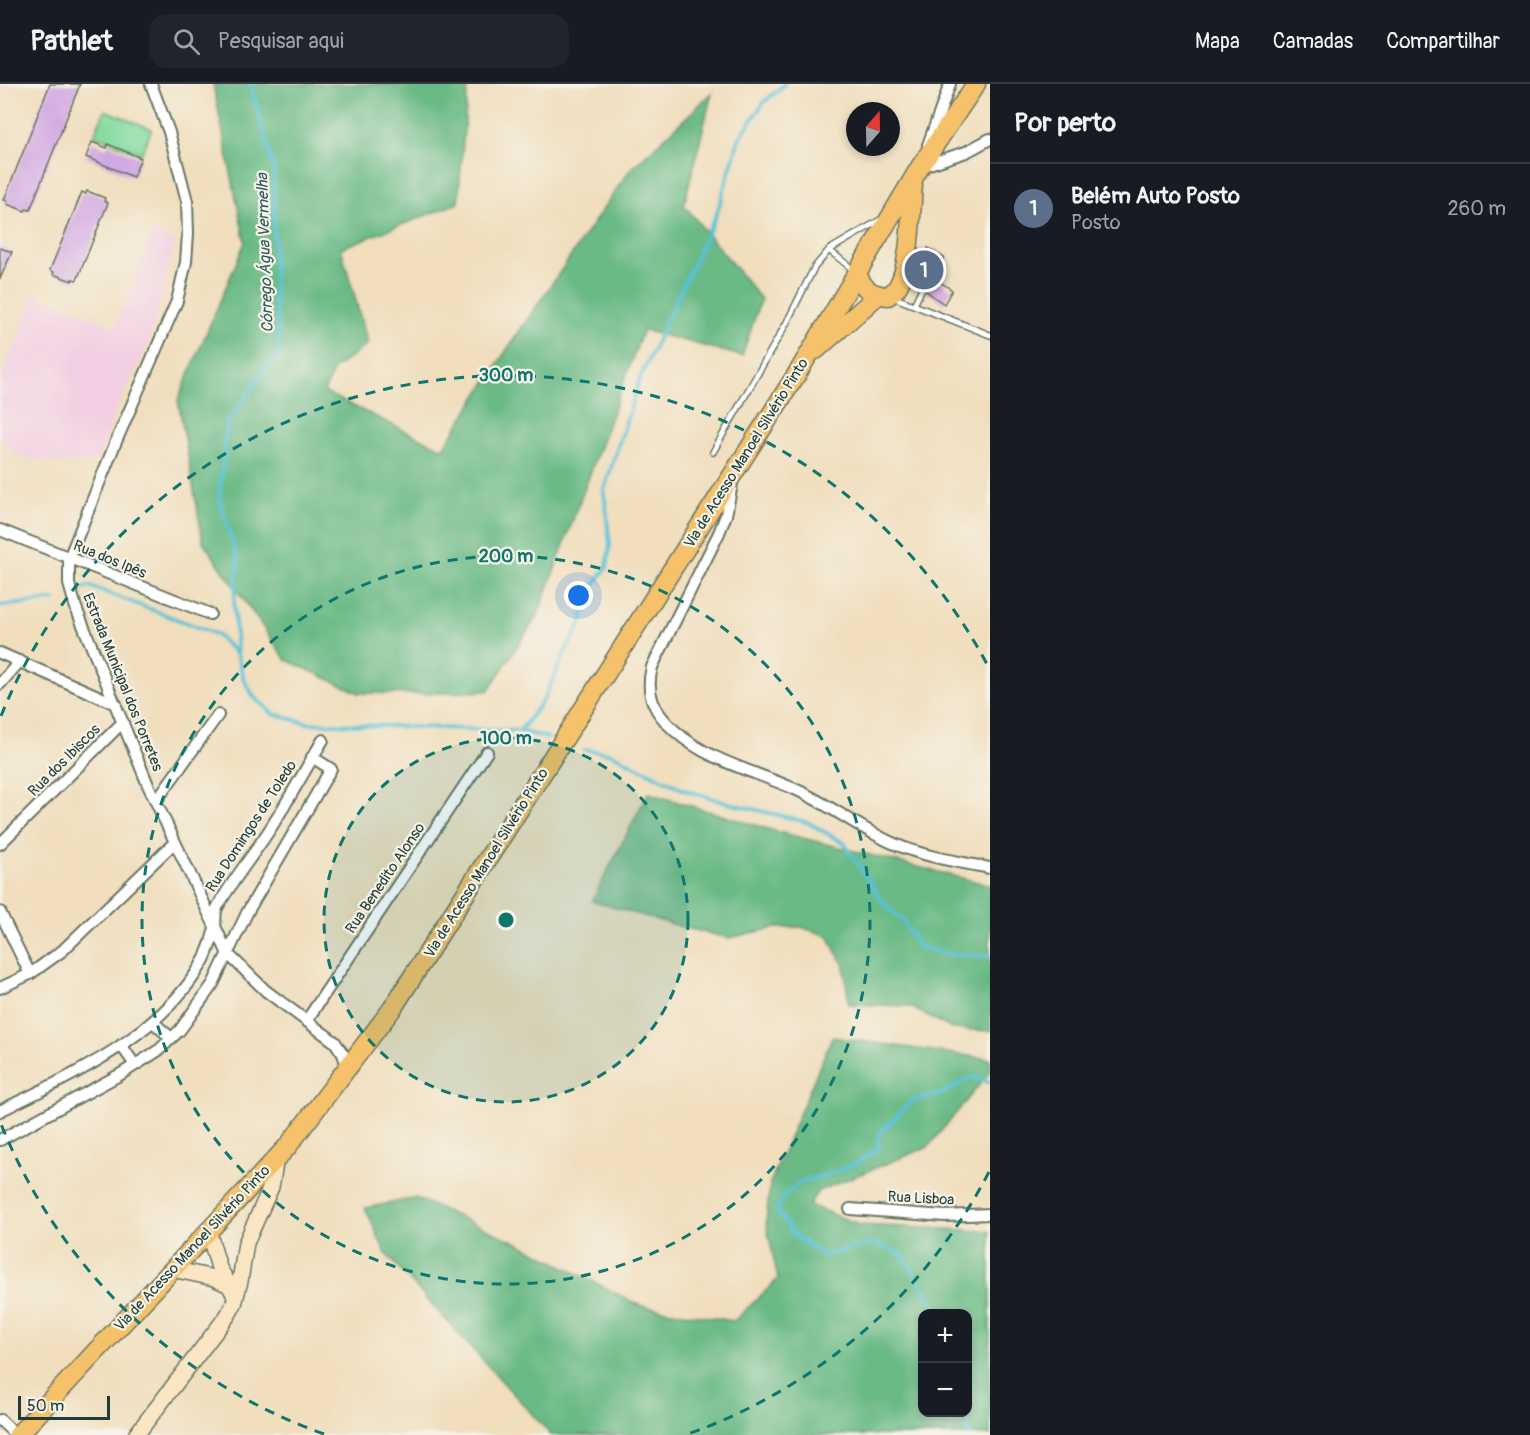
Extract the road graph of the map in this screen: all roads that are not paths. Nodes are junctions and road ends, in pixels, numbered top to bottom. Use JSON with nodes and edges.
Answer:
{"nodes":[{"id":1,"x":151,"y":84,"type":"edge"},
{"id":2,"x":950,"y":84,"type":"edge"},
{"id":3,"x":970,"y":84,"type":"edge"},
{"id":4,"x":976,"y":84,"type":"edge"},
{"id":5,"x":955,"y":115,"type":"junction"},
{"id":6,"x":990,"y":139,"type":"edge"},
{"id":7,"x":916,"y":173,"type":"junction"},
{"id":8,"x":894,"y":212,"type":"junction"},
{"id":9,"x":907,"y":247,"type":"junction"},
{"id":10,"x":829,"y":250,"type":"junction"},
{"id":11,"x":920,"y":261,"type":"dead end"},
{"id":12,"x":856,"y":273,"type":"junction"},
{"id":13,"x":922,"y":288,"type":"dead end"},
{"id":14,"x":883,"y":296,"type":"junction"},
{"id":15,"x":914,"y":305,"type":"junction"},
{"id":16,"x":990,"y":335,"type":"edge"},
{"id":17,"x":805,"y":359,"type":"junction"},
{"id":18,"x":713,"y":452,"type":"dead end"},
{"id":19,"x":734,"y":473,"type":"junction"},
{"id":20,"x":0,"y":530,"type":"edge"},
{"id":21,"x":69,"y":558,"type":"junction"},
{"id":22,"x":210,"y":614,"type":"dead end"},
{"id":23,"x":0,"y":653,"type":"edge"},
{"id":24,"x":20,"y":661,"type":"junction"},
{"id":25,"x":0,"y":684,"type":"edge"},
{"id":26,"x":116,"y":704,"type":"junction"},
{"id":27,"x":218,"y":716,"type":"dead end"},
{"id":28,"x":123,"y":722,"type":"junction"},
{"id":29,"x":322,"y":740,"type":"dead end"},
{"id":30,"x":487,"y":752,"type":"dead end"},
{"id":31,"x":312,"y":757,"type":"junction"},
{"id":32,"x":156,"y":801,"type":"junction"},
{"id":33,"x":175,"y":842,"type":"junction"},
{"id":34,"x":0,"y":844,"type":"edge"},
{"id":35,"x":990,"y":868,"type":"edge"},
{"id":36,"x":0,"y":912,"type":"edge"},
{"id":37,"x":215,"y":928,"type":"junction"},
{"id":38,"x":228,"y":954,"type":"junction"},
{"id":39,"x":30,"y":974,"type":"junction"},
{"id":40,"x":0,"y":988,"type":"edge"},
{"id":41,"x":307,"y":1020,"type":"junction"},
{"id":42,"x":153,"y":1022,"type":"junction"},
{"id":43,"x":171,"y":1038,"type":"junction"},
{"id":44,"x":121,"y":1045,"type":"junction"},
{"id":45,"x":135,"y":1065,"type":"junction"},
{"id":46,"x":348,"y":1068,"type":"junction"},
{"id":47,"x":0,"y":1111,"type":"edge"},
{"id":48,"x":0,"y":1140,"type":"edge"},
{"id":49,"x":276,"y":1158,"type":"junction"},
{"id":50,"x":850,"y":1209,"type":"dead end"},
{"id":51,"x":990,"y":1214,"type":"edge"},
{"id":52,"x":208,"y":1230,"type":"junction"},
{"id":53,"x":172,"y":1269,"type":"junction"},
{"id":54,"x":232,"y":1290,"type":"junction"},
{"id":55,"x":0,"y":1420,"type":"edge"},
{"id":56,"x":17,"y":1435,"type":"edge"},
{"id":57,"x":136,"y":1435,"type":"edge"}],
"edges":[{"from":1,"to":21,"type":"street","name":"Estrada Municipal dos Porretes"},
{"from":2,"to":7,"type":"street"},
{"from":3,"to":5,"type":"street"},
{"from":4,"to":5,"type":"main road","name":"Via de Acesso Manoel Silvério Pinto"},
{"from":5,"to":7,"type":"main road","name":"Via de Acesso Manoel Silvério Pinto"},
{"from":6,"to":7,"type":"street"},
{"from":7,"to":8,"type":"main road","name":"Via de Acesso Manoel Silvério Pinto"},
{"from":7,"to":9,"type":"main road"},
{"from":8,"to":10,"type":"lane"},
{"from":8,"to":12,"type":"main road","name":"Via de Acesso Manoel Silvério Pinto"},
{"from":9,"to":11,"type":"lane"},
{"from":9,"to":14,"type":"main road"},
{"from":10,"to":12,"type":"lane"},
{"from":10,"to":18,"type":"lane"},
{"from":12,"to":14,"type":"main road"},
{"from":12,"to":17,"type":"main road","name":"Via de Acesso Manoel Silvério Pinto"},
{"from":13,"to":15,"type":"lane"},
{"from":14,"to":15,"type":"lane"},
{"from":14,"to":17,"type":"main road"},
{"from":15,"to":16,"type":"lane"},
{"from":17,"to":19,"type":"main road","name":"Via de Acesso Manoel Silvério Pinto"},
{"from":19,"to":35,"type":"street"},
{"from":19,"to":46,"type":"main road","name":"Via de Acesso Manoel Silvério Pinto"},
{"from":20,"to":21,"type":"street","name":"Rua dos Ipês"},
{"from":21,"to":22,"type":"street","name":"Rua dos Ipês"},
{"from":21,"to":26,"type":"street","name":"Estrada Municipal dos Porretes"},
{"from":23,"to":24,"type":"street"},
{"from":24,"to":25,"type":"street"},
{"from":24,"to":26,"type":"street"},
{"from":26,"to":28,"type":"street","name":"Estrada Municipal dos Porretes"},
{"from":27,"to":32,"type":"street"},
{"from":28,"to":32,"type":"street","name":"Estrada Municipal dos Porretes"},
{"from":28,"to":34,"type":"street","name":"Rua dos Ibiscos"},
{"from":29,"to":31,"type":"street","name":"Rua Domingos de Toledo"},
{"from":30,"to":41,"type":"street","name":"Rua Benedito Alonso"},
{"from":31,"to":37,"type":"street","name":"Rua Domingos de Toledo"},
{"from":31,"to":38,"type":"street"},
{"from":32,"to":33,"type":"street","name":"Estrada Municipal dos Porretes"},
{"from":33,"to":37,"type":"street","name":"Estrada Municipal dos Porretes"},
{"from":33,"to":39,"type":"street"},
{"from":36,"to":39,"type":"street"},
{"from":37,"to":38,"type":"street","name":"Estrada Municipal dos Porretes"},
{"from":37,"to":42,"type":"street","name":"Rua Domingos de Toledo"},
{"from":38,"to":41,"type":"street","name":"Estrada Municipal dos Porretes"},
{"from":38,"to":43,"type":"street"},
{"from":39,"to":40,"type":"street"},
{"from":41,"to":46,"type":"street","name":"Estrada Municipal dos Porretes"},
{"from":42,"to":43,"type":"street"},
{"from":42,"to":44,"type":"street","name":"Rua Domingos de Toledo"},
{"from":43,"to":45,"type":"street"},
{"from":44,"to":45,"type":"street"},
{"from":44,"to":47,"type":"street","name":"Rua Domingos de Toledo"},
{"from":45,"to":48,"type":"street"},
{"from":46,"to":49,"type":"main road","name":"Via de Acesso Manoel Silvério Pinto"},
{"from":49,"to":52,"type":"main road","name":"Via de Acesso Manoel Silvério Pinto"},
{"from":49,"to":54,"type":"street"},
{"from":50,"to":51,"type":"street","name":"Rua Lisboa"},
{"from":52,"to":53,"type":"main road","name":"Via de Acesso Manoel Silvério Pinto"},
{"from":52,"to":54,"type":"street"},
{"from":53,"to":54,"type":"street"},
{"from":53,"to":56,"type":"main road","name":"Via de Acesso Manoel Silvério Pinto"},
{"from":54,"to":57,"type":"street"},
{"from":55,"to":56,"type":"street"}]}
